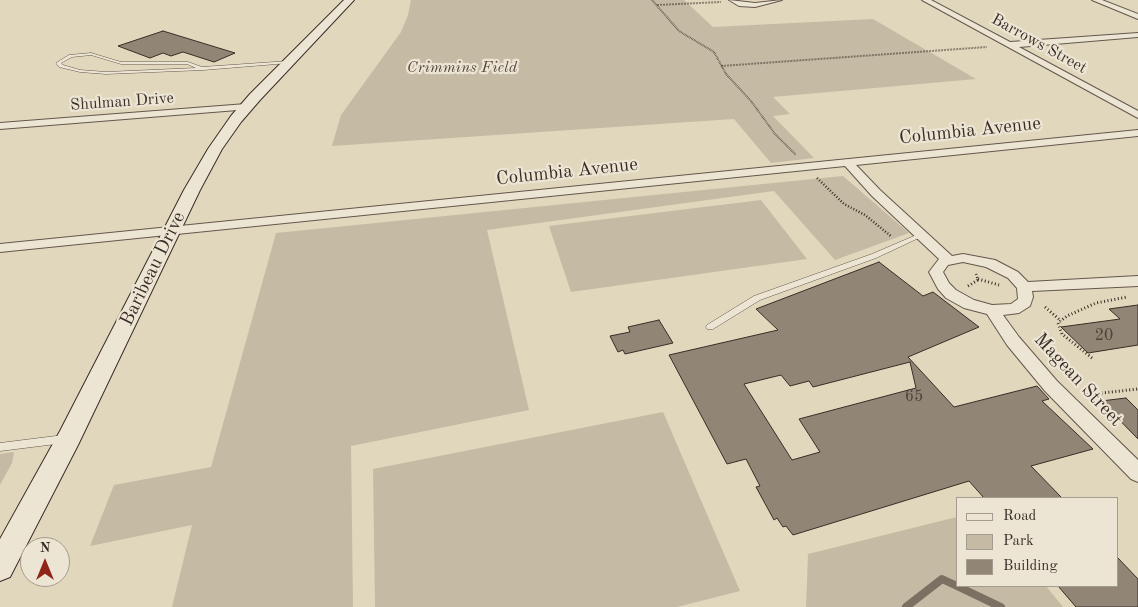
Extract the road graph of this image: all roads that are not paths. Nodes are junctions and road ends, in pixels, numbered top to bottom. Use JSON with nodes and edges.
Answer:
{"nodes":[{"id":1,"x":349,"y":0,"type":"edge"},
{"id":2,"x":778,"y":0,"type":"edge"},
{"id":3,"x":926,"y":0,"type":"edge"},
{"id":4,"x":1096,"y":0,"type":"edge"},
{"id":5,"x":734,"y":1,"type":"edge"},
{"id":6,"x":1138,"y":17,"type":"edge"},
{"id":7,"x":1138,"y":35,"type":"edge"},
{"id":8,"x":1010,"y":45,"type":"junction"},
{"id":9,"x":290,"y":62,"type":"junction"},
{"id":10,"x":141,"y":64,"type":"junction"},
{"id":11,"x":203,"y":68,"type":"junction"},
{"id":12,"x":134,"y":72,"type":"junction"},
{"id":13,"x":246,"y":107,"type":"junction"},
{"id":14,"x":1138,"y":115,"type":"edge"},
{"id":15,"x":0,"y":126,"type":"edge"},
{"id":16,"x":1138,"y":133,"type":"edge"},
{"id":17,"x":848,"y":163,"type":"junction"},
{"id":18,"x":172,"y":230,"type":"junction"},
{"id":19,"x":920,"y":236,"type":"junction"},
{"id":20,"x":0,"y":248,"type":"edge"},
{"id":21,"x":948,"y":260,"type":"junction"},
{"id":22,"x":1138,"y":281,"type":"edge"},
{"id":23,"x":1024,"y":287,"type":"junction"},
{"id":24,"x":992,"y":310,"type":"junction"},
{"id":25,"x":710,"y":327,"type":"dead end"},
{"id":26,"x":69,"y":438,"type":"junction"},
{"id":27,"x":0,"y":447,"type":"edge"},
{"id":28,"x":1138,"y":473,"type":"edge"},
{"id":29,"x":0,"y":567,"type":"edge"}],
"edges":[{"from":1,"to":9,"type":"street","name":"Baribeau Drive"},
{"from":2,"to":5,"type":"street"},
{"from":3,"to":8,"type":"street","name":"Barrows Street"},
{"from":4,"to":6,"type":"street"},
{"from":7,"to":8,"type":"street"},
{"from":8,"to":14,"type":"street","name":"Barrows Street"},
{"from":9,"to":11,"type":"lane"},
{"from":9,"to":13,"type":"street","name":"Baribeau Drive"},
{"from":10,"to":11,"type":"lane"},
{"from":10,"to":12,"type":"lane"},
{"from":10,"to":12,"type":"lane"},
{"from":11,"to":12,"type":"lane"},
{"from":13,"to":15,"type":"street","name":"Shulman Drive"},
{"from":13,"to":18,"type":"street","name":"Baribeau Drive"},
{"from":16,"to":17,"type":"street","name":"Columbia Avenue"},
{"from":17,"to":18,"type":"street","name":"Columbia Avenue"},
{"from":17,"to":19,"type":"street"},
{"from":18,"to":20,"type":"street","name":"Columbia Avenue"},
{"from":18,"to":26,"type":"street","name":"Baribeau Drive"},
{"from":19,"to":21,"type":"street"},
{"from":19,"to":25,"type":"lane"},
{"from":21,"to":23,"type":"street"},
{"from":21,"to":24,"type":"street"},
{"from":22,"to":23,"type":"street"},
{"from":23,"to":24,"type":"street"},
{"from":24,"to":28,"type":"street","name":"Magean Street"},
{"from":26,"to":27,"type":"lane"},
{"from":26,"to":29,"type":"street","name":"Baribeau Drive"}]}
